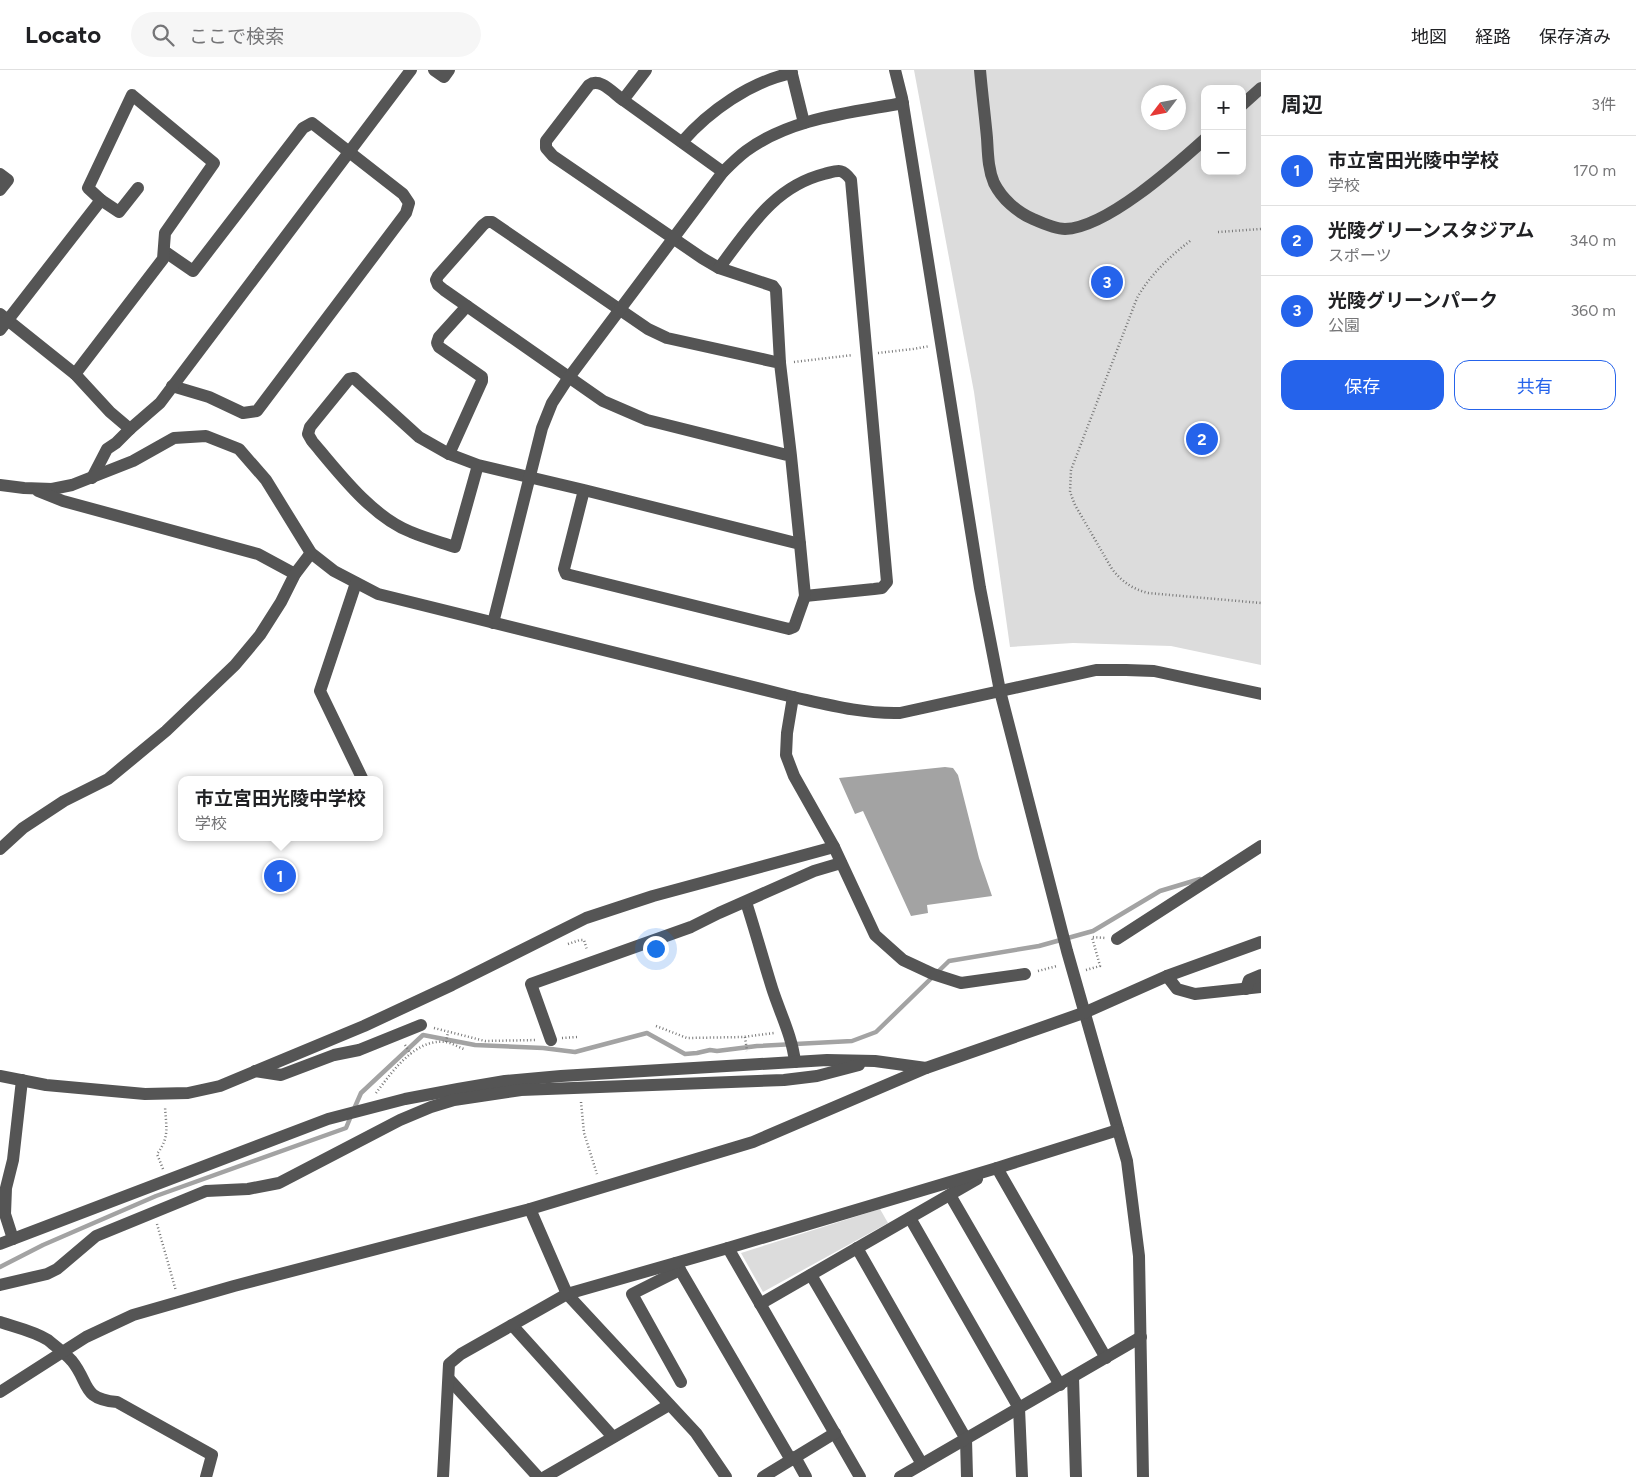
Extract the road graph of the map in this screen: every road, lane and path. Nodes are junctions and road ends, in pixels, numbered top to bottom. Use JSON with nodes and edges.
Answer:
{"nodes":[{"id":1,"x":411,"y":70,"type":"edge"},
{"id":2,"x":434,"y":70,"type":"edge"},
{"id":3,"x":450,"y":70,"type":"edge"},
{"id":4,"x":646,"y":70,"type":"edge"},
{"id":5,"x":895,"y":70,"type":"edge"},
{"id":6,"x":980,"y":70,"type":"edge"},
{"id":7,"x":791,"y":71,"type":"edge"},
{"id":8,"x":1261,"y":88,"type":"edge"},
{"id":9,"x":623,"y":100,"type":"junction"},
{"id":10,"x":1246,"y":101,"type":"edge"},
{"id":11,"x":903,"y":103,"type":"junction"},
{"id":12,"x":804,"y":123,"type":"junction"},
{"id":13,"x":682,"y":142,"type":"junction"},
{"id":14,"x":1201,"y":143,"type":"edge"},
{"id":15,"x":350,"y":152,"type":"junction"},
{"id":16,"x":723,"y":172,"type":"junction"},
{"id":17,"x":0,"y":174,"type":"edge"},
{"id":18,"x":138,"y":188,"type":"dead end"},
{"id":19,"x":0,"y":190,"type":"edge"},
{"id":20,"x":101,"y":200,"type":"junction"},
{"id":21,"x":1261,"y":229,"type":"edge"},
{"id":22,"x":1218,"y":232,"type":"dead end"},
{"id":23,"x":674,"y":237,"type":"junction"},
{"id":24,"x":1190,"y":241,"type":"dead end"},
{"id":25,"x":164,"y":252,"type":"junction"},
{"id":26,"x":720,"y":268,"type":"junction"},
{"id":27,"x":467,"y":306,"type":"junction"},
{"id":28,"x":620,"y":309,"type":"junction"},
{"id":29,"x":3,"y":321,"type":"edge"},
{"id":30,"x":913,"y":349,"type":"dead end"},
{"id":31,"x":867,"y":354,"type":"junction"},
{"id":32,"x":780,"y":364,"type":"junction"},
{"id":33,"x":75,"y":374,"type":"junction"},
{"id":34,"x":569,"y":377,"type":"junction"},
{"id":35,"x":172,"y":386,"type":"junction"},
{"id":36,"x":130,"y":429,"type":"junction"},
{"id":37,"x":448,"y":454,"type":"junction"},
{"id":38,"x":791,"y":456,"type":"junction"},
{"id":39,"x":478,"y":465,"type":"junction"},
{"id":40,"x":530,"y":477,"type":"junction"},
{"id":41,"x":92,"y":478,"type":"junction"},
{"id":42,"x":0,"y":485,"type":"edge"},
{"id":43,"x":31,"y":488,"type":"junction"},
{"id":44,"x":584,"y":490,"type":"junction"},
{"id":45,"x":800,"y":544,"type":"junction"},
{"id":46,"x":311,"y":553,"type":"junction"},
{"id":47,"x":295,"y":574,"type":"junction"},
{"id":48,"x":356,"y":583,"type":"junction"},
{"id":49,"x":805,"y":596,"type":"junction"},
{"id":50,"x":1261,"y":603,"type":"edge"},
{"id":51,"x":493,"y":623,"type":"junction"},
{"id":52,"x":1000,"y":691,"type":"junction"},
{"id":53,"x":1261,"y":694,"type":"edge"},
{"id":54,"x":793,"y":697,"type":"junction"},
{"id":55,"x":361,"y":776,"type":"edge"},
{"id":56,"x":1261,"y":846,"type":"edge"},
{"id":57,"x":834,"y":847,"type":"junction"},
{"id":58,"x":0,"y":848,"type":"edge"},
{"id":59,"x":841,"y":863,"type":"junction"},
{"id":60,"x":746,"y":902,"type":"junction"},
{"id":61,"x":1116,"y":939,"type":"joint"},
{"id":62,"x":1261,"y":942,"type":"edge"},
{"id":63,"x":562,"y":945,"type":"dead end"},
{"id":64,"x":590,"y":964,"type":"junction"},
{"id":65,"x":1073,"y":968,"type":"junction"},
{"id":66,"x":1025,"y":974,"type":"joint"},
{"id":67,"x":1261,"y":975,"type":"edge"},
{"id":68,"x":1167,"y":976,"type":"junction"},
{"id":69,"x":1261,"y":987,"type":"edge"},
{"id":70,"x":1246,"y":989,"type":"junction"},
{"id":71,"x":1086,"y":1012,"type":"junction"},
{"id":72,"x":421,"y":1025,"type":"joint"},
{"id":73,"x":656,"y":1026,"type":"dead end"},
{"id":74,"x":448,"y":1032,"type":"junction"},
{"id":75,"x":788,"y":1032,"type":"junction"},
{"id":76,"x":578,"y":1037,"type":"dead end"},
{"id":77,"x":551,"y":1040,"type":"junction"},
{"id":78,"x":446,"y":1042,"type":"junction"},
{"id":79,"x":464,"y":1049,"type":"dead end"},
{"id":80,"x":875,"y":1061,"type":"junction"},
{"id":81,"x":795,"y":1062,"type":"junction"},
{"id":82,"x":926,"y":1068,"type":"junction"},
{"id":83,"x":255,"y":1071,"type":"junction"},
{"id":84,"x":0,"y":1076,"type":"edge"},
{"id":85,"x":22,"y":1080,"type":"junction"},
{"id":86,"x":580,"y":1088,"type":"junction"},
{"id":87,"x":165,"y":1093,"type":"junction"},
{"id":88,"x":364,"y":1110,"type":"junction"},
{"id":89,"x":1118,"y":1130,"type":"junction"},
{"id":90,"x":157,"y":1154,"type":"dead end"},
{"id":91,"x":997,"y":1168,"type":"junction"},
{"id":92,"x":601,"y":1188,"type":"junction"},
{"id":93,"x":950,"y":1195,"type":"junction"},
{"id":94,"x":530,"y":1209,"type":"junction"},
{"id":95,"x":153,"y":1212,"type":"junction"},
{"id":96,"x":910,"y":1218,"type":"junction"},
{"id":97,"x":13,"y":1239,"type":"junction"},
{"id":98,"x":0,"y":1244,"type":"edge"},
{"id":99,"x":728,"y":1248,"type":"junction"},
{"id":100,"x":857,"y":1248,"type":"junction"},
{"id":101,"x":678,"y":1266,"type":"junction"},
{"id":102,"x":811,"y":1275,"type":"junction"},
{"id":103,"x":0,"y":1285,"type":"edge"},
{"id":104,"x":567,"y":1294,"type":"junction"},
{"id":105,"x":179,"y":1302,"type":"junction"},
{"id":106,"x":760,"y":1304,"type":"junction"},
{"id":107,"x":0,"y":1322,"type":"edge"},
{"id":108,"x":512,"y":1325,"type":"junction"},
{"id":109,"x":1141,"y":1337,"type":"junction"},
{"id":110,"x":62,"y":1352,"type":"junction"},
{"id":111,"x":1106,"y":1358,"type":"junction"},
{"id":112,"x":1073,"y":1377,"type":"junction"},
{"id":113,"x":448,"y":1379,"type":"junction"},
{"id":114,"x":681,"y":1382,"type":"dead end"},
{"id":115,"x":1060,"y":1385,"type":"junction"},
{"id":116,"x":0,"y":1392,"type":"edge"},
{"id":117,"x":669,"y":1405,"type":"junction"},
{"id":118,"x":1019,"y":1408,"type":"junction"},
{"id":119,"x":835,"y":1433,"type":"junction"},
{"id":120,"x":613,"y":1437,"type":"junction"},
{"id":121,"x":966,"y":1439,"type":"junction"},
{"id":122,"x":793,"y":1459,"type":"junction"},
{"id":123,"x":922,"y":1464,"type":"junction"},
{"id":124,"x":206,"y":1477,"type":"edge"},
{"id":125,"x":443,"y":1477,"type":"edge"},
{"id":126,"x":538,"y":1477,"type":"edge"},
{"id":127,"x":545,"y":1477,"type":"edge"},
{"id":128,"x":726,"y":1477,"type":"edge"},
{"id":129,"x":763,"y":1477,"type":"edge"},
{"id":130,"x":806,"y":1477,"type":"edge"},
{"id":131,"x":860,"y":1477,"type":"edge"},
{"id":132,"x":900,"y":1477,"type":"edge"},
{"id":133,"x":968,"y":1477,"type":"edge"},
{"id":134,"x":1022,"y":1477,"type":"edge"},
{"id":135,"x":1076,"y":1477,"type":"edge"},
{"id":136,"x":1143,"y":1477,"type":"edge"}],
"edges":[{"from":1,"to":15,"type":"street"},
{"from":2,"to":3,"type":"street"},
{"from":4,"to":9,"type":"street"},
{"from":5,"to":11,"type":"street"},
{"from":6,"to":14,"type":"street"},
{"from":7,"to":12,"type":"street"},
{"from":7,"to":13,"type":"street"},
{"from":8,"to":10,"type":"street"},
{"from":9,"to":13,"type":"street"},
{"from":9,"to":23,"type":"street"},
{"from":11,"to":12,"type":"street"},
{"from":11,"to":52,"type":"street"},
{"from":12,"to":16,"type":"street"},
{"from":13,"to":16,"type":"street"},
{"from":15,"to":25,"type":"street"},
{"from":15,"to":35,"type":"street"},
{"from":15,"to":35,"type":"street"},
{"from":16,"to":23,"type":"street"},
{"from":17,"to":19,"type":"street"},
{"from":18,"to":20,"type":"street"},
{"from":20,"to":25,"type":"street"},
{"from":20,"to":29,"type":"street"},
{"from":21,"to":22,"type":"path"},
{"from":23,"to":26,"type":"street"},
{"from":23,"to":28,"type":"street"},
{"from":24,"to":50,"type":"path"},
{"from":25,"to":33,"type":"street"},
{"from":26,"to":31,"type":"street"},
{"from":26,"to":32,"type":"street"},
{"from":27,"to":28,"type":"street"},
{"from":27,"to":34,"type":"street"},
{"from":27,"to":37,"type":"street"},
{"from":28,"to":32,"type":"street"},
{"from":28,"to":34,"type":"street"},
{"from":29,"to":33,"type":"street"},
{"from":30,"to":31,"type":"path"},
{"from":31,"to":32,"type":"path"},
{"from":31,"to":49,"type":"street"},
{"from":32,"to":38,"type":"street"},
{"from":33,"to":36,"type":"street"},
{"from":34,"to":38,"type":"street"},
{"from":34,"to":40,"type":"street"},
{"from":35,"to":36,"type":"street"},
{"from":36,"to":41,"type":"street"},
{"from":37,"to":39,"type":"street"},
{"from":37,"to":39,"type":"street"},
{"from":38,"to":45,"type":"street"},
{"from":39,"to":40,"type":"street"},
{"from":40,"to":44,"type":"street"},
{"from":40,"to":51,"type":"street"},
{"from":41,"to":43,"type":"street"},
{"from":41,"to":46,"type":"street"},
{"from":42,"to":43,"type":"street"},
{"from":43,"to":47,"type":"street"},
{"from":44,"to":45,"type":"street"},
{"from":44,"to":49,"type":"street"},
{"from":45,"to":49,"type":"street"},
{"from":46,"to":47,"type":"street"},
{"from":46,"to":48,"type":"street"},
{"from":47,"to":58,"type":"street"},
{"from":48,"to":51,"type":"street"},
{"from":48,"to":55,"type":"street"},
{"from":51,"to":54,"type":"street"},
{"from":52,"to":53,"type":"street"},
{"from":52,"to":54,"type":"street"},
{"from":52,"to":65,"type":"street"},
{"from":54,"to":57,"type":"street"},
{"from":56,"to":61,"type":"street"},
{"from":57,"to":59,"type":"street"},
{"from":57,"to":83,"type":"street"},
{"from":59,"to":60,"type":"street"},
{"from":59,"to":66,"type":"street"},
{"from":60,"to":64,"type":"street"},
{"from":60,"to":75,"type":"street"},
{"from":61,"to":65,"type":"path"},
{"from":62,"to":68,"type":"street"},
{"from":63,"to":64,"type":"path"},
{"from":64,"to":77,"type":"street"},
{"from":65,"to":66,"type":"path"},
{"from":65,"to":71,"type":"street"},
{"from":67,"to":70,"type":"street"},
{"from":68,"to":70,"type":"street"},
{"from":68,"to":71,"type":"street"},
{"from":69,"to":70,"type":"street"},
{"from":71,"to":82,"type":"street"},
{"from":71,"to":89,"type":"street"},
{"from":72,"to":74,"type":"path"},
{"from":72,"to":83,"type":"street"},
{"from":73,"to":75,"type":"path"},
{"from":74,"to":77,"type":"path"},
{"from":74,"to":78,"type":"path"},
{"from":75,"to":81,"type":"street"},
{"from":76,"to":77,"type":"path"},
{"from":78,"to":79,"type":"path"},
{"from":78,"to":88,"type":"path"},
{"from":80,"to":81,"type":"street"},
{"from":80,"to":82,"type":"street"},
{"from":80,"to":86,"type":"street"},
{"from":81,"to":88,"type":"street"},
{"from":82,"to":92,"type":"street"},
{"from":83,"to":87,"type":"street"},
{"from":84,"to":85,"type":"street"},
{"from":85,"to":87,"type":"street"},
{"from":85,"to":97,"type":"street"},
{"from":86,"to":92,"type":"path"},
{"from":86,"to":95,"type":"street"},
{"from":87,"to":90,"type":"path"},
{"from":88,"to":97,"type":"street"},
{"from":89,"to":91,"type":"street"},
{"from":89,"to":109,"type":"street"},
{"from":91,"to":93,"type":"street"},
{"from":91,"to":99,"type":"street"},
{"from":91,"to":111,"type":"street"},
{"from":92,"to":94,"type":"street"},
{"from":93,"to":96,"type":"street"},
{"from":93,"to":115,"type":"street"},
{"from":94,"to":104,"type":"street"},
{"from":94,"to":105,"type":"street"},
{"from":95,"to":103,"type":"street"},
{"from":95,"to":105,"type":"path"},
{"from":96,"to":100,"type":"street"},
{"from":96,"to":118,"type":"street"},
{"from":97,"to":98,"type":"street"},
{"from":99,"to":101,"type":"street"},
{"from":99,"to":106,"type":"street"},
{"from":100,"to":102,"type":"street"},
{"from":100,"to":121,"type":"street"},
{"from":101,"to":104,"type":"street"},
{"from":101,"to":114,"type":"street"},
{"from":101,"to":122,"type":"street"},
{"from":102,"to":106,"type":"street"},
{"from":102,"to":123,"type":"street"},
{"from":104,"to":108,"type":"street"},
{"from":104,"to":117,"type":"street"},
{"from":105,"to":110,"type":"street"},
{"from":106,"to":119,"type":"street"},
{"from":107,"to":110,"type":"street"},
{"from":108,"to":113,"type":"street"},
{"from":108,"to":120,"type":"street"},
{"from":109,"to":111,"type":"street"},
{"from":109,"to":136,"type":"street"},
{"from":110,"to":116,"type":"street"},
{"from":110,"to":124,"type":"street"},
{"from":111,"to":112,"type":"street"},
{"from":112,"to":115,"type":"street"},
{"from":112,"to":135,"type":"street"},
{"from":113,"to":125,"type":"street"},
{"from":113,"to":126,"type":"street"},
{"from":115,"to":118,"type":"street"},
{"from":117,"to":120,"type":"street"},
{"from":117,"to":128,"type":"street"},
{"from":118,"to":121,"type":"street"},
{"from":118,"to":134,"type":"street"},
{"from":119,"to":122,"type":"street"},
{"from":119,"to":131,"type":"street"},
{"from":120,"to":127,"type":"street"},
{"from":121,"to":123,"type":"street"},
{"from":121,"to":133,"type":"street"},
{"from":122,"to":129,"type":"street"},
{"from":122,"to":130,"type":"street"},
{"from":123,"to":132,"type":"street"}]}
